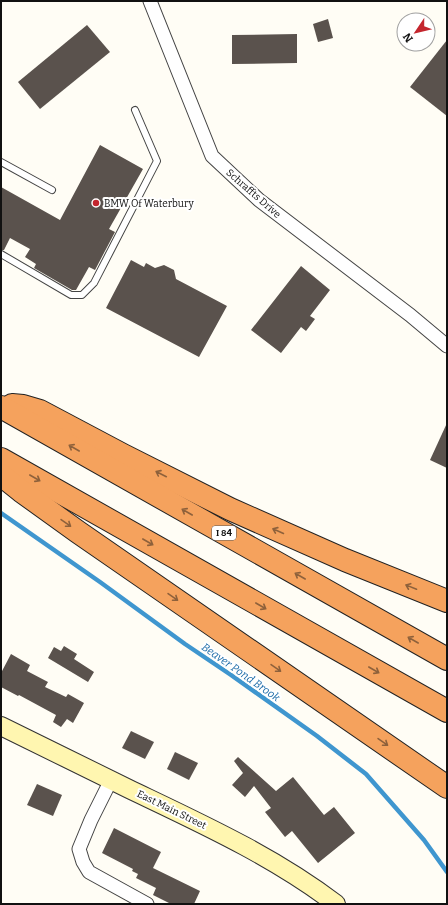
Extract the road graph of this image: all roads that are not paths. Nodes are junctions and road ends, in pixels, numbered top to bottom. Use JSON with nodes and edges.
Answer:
{"nodes":[{"id":1,"x":150,"y":1,"type":"edge"},
{"id":2,"x":135,"y":110,"type":"dead end"},
{"id":3,"x":1,"y":162,"type":"edge"},
{"id":4,"x":52,"y":190,"type":"dead end"},
{"id":5,"x":1,"y":254,"type":"edge"},
{"id":6,"x":447,"y":346,"type":"edge"},
{"id":7,"x":1,"y":406,"type":"edge"},
{"id":8,"x":1,"y":459,"type":"edge"},
{"id":9,"x":1,"y":475,"type":"edge"},
{"id":10,"x":447,"y":602,"type":"edge"},
{"id":11,"x":447,"y":659,"type":"edge"},
{"id":12,"x":447,"y":712,"type":"edge"},
{"id":13,"x":1,"y":726,"type":"edge"},
{"id":14,"x":111,"y":780,"type":"junction"},
{"id":15,"x":447,"y":787,"type":"edge"},
{"id":16,"x":147,"y":904,"type":"edge"},
{"id":17,"x":336,"y":904,"type":"edge"}],
"edges":[{"from":1,"to":6,"type":"street","name":"Schraffts Drive"},
{"from":2,"to":5,"type":"lane"},
{"from":3,"to":4,"type":"lane"},
{"from":10,"to":7,"type":"highway","one_way":true},
{"from":11,"to":7,"type":"highway","number":"I 84","one_way":true},
{"from":8,"to":12,"type":"highway","one_way":true},
{"from":9,"to":15,"type":"highway","one_way":true},
{"from":13,"to":14,"type":"main road","name":"East Main Street"},
{"from":14,"to":16,"type":"street"},
{"from":14,"to":17,"type":"main road","name":"East Main Street"}]}
